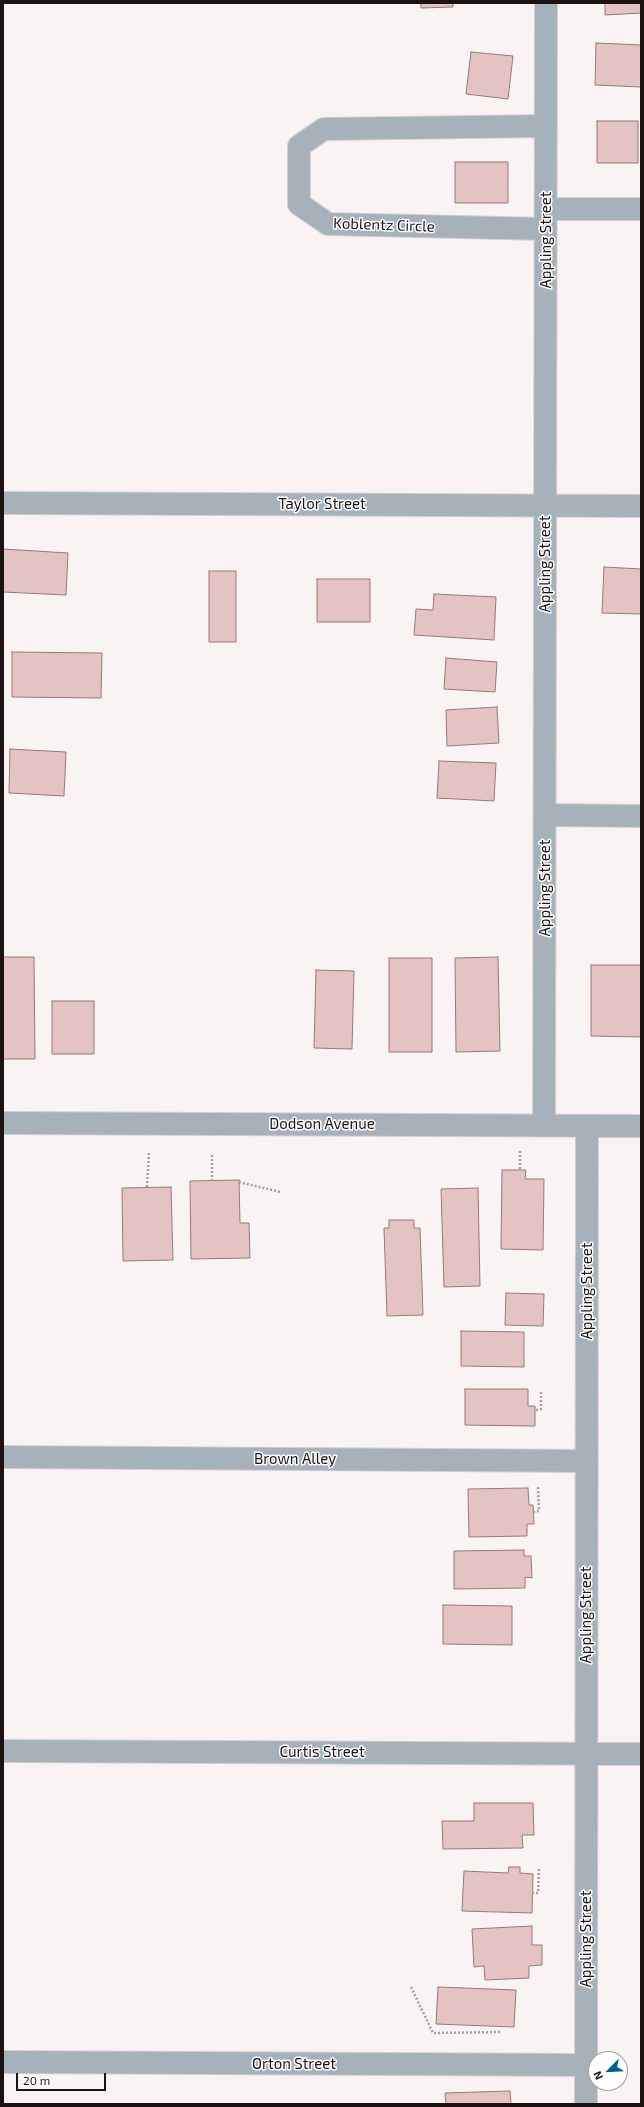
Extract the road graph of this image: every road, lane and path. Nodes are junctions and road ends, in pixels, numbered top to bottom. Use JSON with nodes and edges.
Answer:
{"nodes":[{"id":1,"x":546,"y":3,"type":"edge"},
{"id":2,"x":546,"y":126,"type":"junction"},
{"id":3,"x":641,"y":209,"type":"edge"},
{"id":4,"x":546,"y":219,"type":"junction"},
{"id":5,"x":3,"y":503,"type":"edge"},
{"id":6,"x":546,"y":505,"type":"junction"},
{"id":7,"x":641,"y":506,"type":"edge"},
{"id":8,"x":545,"y":815,"type":"junction"},
{"id":9,"x":641,"y":816,"type":"edge"},
{"id":10,"x":3,"y":1123,"type":"edge"},
{"id":11,"x":544,"y":1126,"type":"junction"},
{"id":12,"x":587,"y":1126,"type":"junction"},
{"id":13,"x":641,"y":1126,"type":"edge"},
{"id":14,"x":520,"y":1148,"type":"dead end"},
{"id":15,"x":149,"y":1152,"type":"dead end"},
{"id":16,"x":212,"y":1153,"type":"dead end"},
{"id":17,"x":520,"y":1171,"type":"dead end"},
{"id":18,"x":212,"y":1181,"type":"dead end"},
{"id":19,"x":239,"y":1182,"type":"dead end"},
{"id":20,"x":148,"y":1187,"type":"dead end"},
{"id":21,"x":280,"y":1192,"type":"dead end"},
{"id":22,"x":541,"y":1392,"type":"dead end"},
{"id":23,"x":536,"y":1410,"type":"dead end"},
{"id":24,"x":3,"y":1457,"type":"edge"},
{"id":25,"x":587,"y":1461,"type":"junction"},
{"id":26,"x":537,"y":1485,"type":"dead end"},
{"id":27,"x":533,"y":1512,"type":"dead end"},
{"id":28,"x":3,"y":1751,"type":"edge"},
{"id":29,"x":586,"y":1754,"type":"junction"},
{"id":30,"x":641,"y":1754,"type":"edge"},
{"id":31,"x":539,"y":1867,"type":"dead end"},
{"id":32,"x":532,"y":1893,"type":"dead end"},
{"id":33,"x":411,"y":1987,"type":"dead end"},
{"id":34,"x":500,"y":2032,"type":"dead end"},
{"id":35,"x":3,"y":2062,"type":"edge"},
{"id":36,"x":585,"y":2065,"type":"junction"},
{"id":37,"x":586,"y":2104,"type":"edge"}],
"edges":[{"from":1,"to":2,"type":"street","name":"Appling Street"},
{"from":2,"to":4,"type":"street","name":"Appling Street"},
{"from":2,"to":4,"type":"street","name":"Koblentz Circle"},
{"from":3,"to":4,"type":"street"},
{"from":4,"to":6,"type":"street","name":"Appling Street"},
{"from":5,"to":6,"type":"street","name":"Taylor Street"},
{"from":6,"to":7,"type":"street","name":"Taylor Street"},
{"from":6,"to":8,"type":"street","name":"Appling Street"},
{"from":8,"to":9,"type":"street"},
{"from":8,"to":11,"type":"street","name":"Appling Street"},
{"from":10,"to":11,"type":"street","name":"Dodson Avenue"},
{"from":11,"to":12,"type":"street","name":"Dodson Avenue"},
{"from":12,"to":13,"type":"street","name":"Dodson Avenue"},
{"from":12,"to":25,"type":"street","name":"Appling Street"},
{"from":14,"to":17,"type":"path"},
{"from":15,"to":20,"type":"path"},
{"from":16,"to":18,"type":"path"},
{"from":19,"to":21,"type":"path"},
{"from":22,"to":23,"type":"path"},
{"from":24,"to":25,"type":"street","name":"Brown Alley"},
{"from":25,"to":29,"type":"street","name":"Appling Street"},
{"from":26,"to":27,"type":"path"},
{"from":28,"to":29,"type":"street","name":"Curtis Street"},
{"from":29,"to":30,"type":"street","name":"Curtis Street"},
{"from":29,"to":36,"type":"street","name":"Appling Street"},
{"from":31,"to":32,"type":"path"},
{"from":33,"to":34,"type":"path"},
{"from":35,"to":36,"type":"street","name":"Orton Street"},
{"from":36,"to":37,"type":"street","name":"Appling Street"}]}
